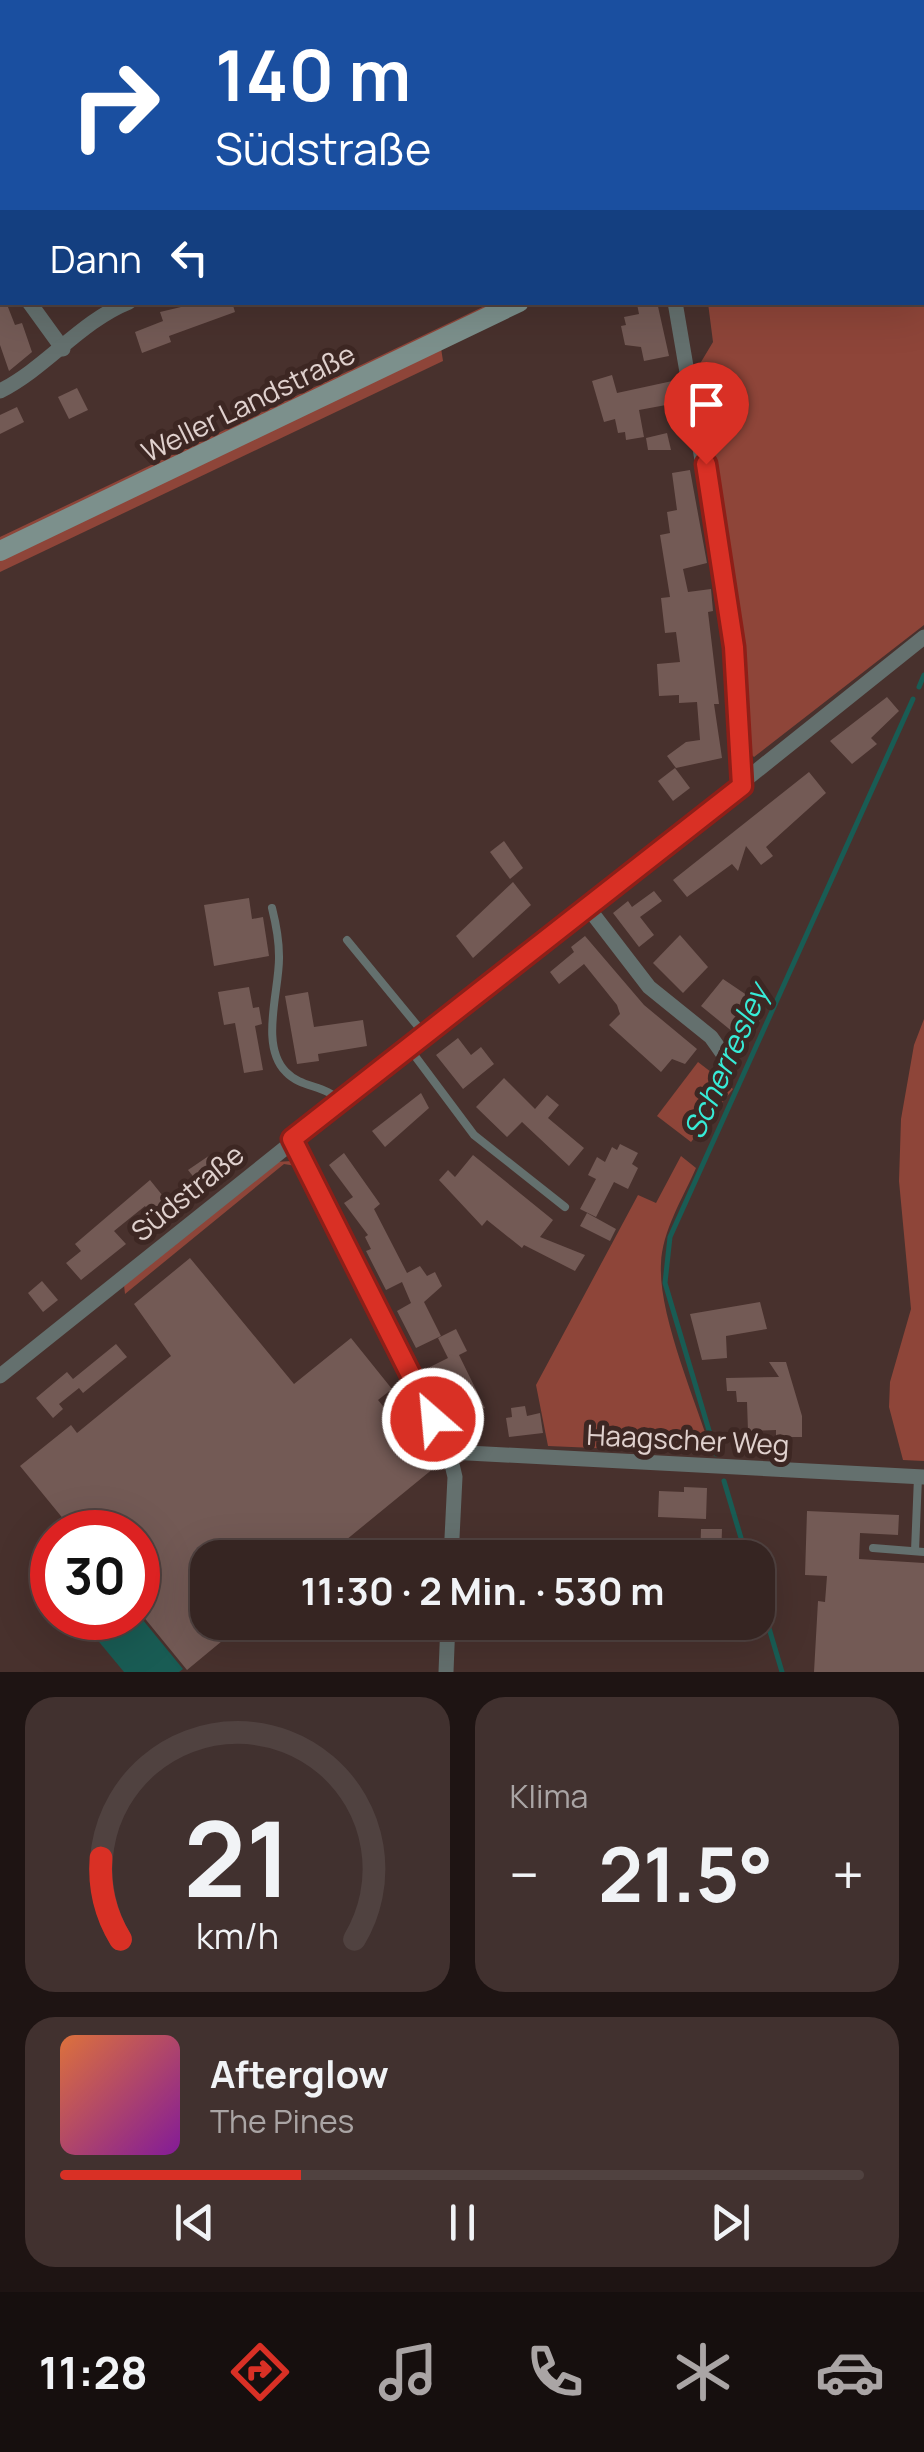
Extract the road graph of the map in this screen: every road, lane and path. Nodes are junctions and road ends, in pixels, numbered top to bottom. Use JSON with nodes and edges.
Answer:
{"nodes":[{"id":1,"x":31,"y":305,"type":"edge"},
{"id":2,"x":124,"y":305,"type":"edge"},
{"id":3,"x":513,"y":305,"type":"edge"},
{"id":4,"x":675,"y":305,"type":"edge"},
{"id":5,"x":63,"y":349,"type":"junction"},
{"id":6,"x":0,"y":391,"type":"edge"},
{"id":7,"x":0,"y":551,"type":"edge"},
{"id":8,"x":924,"y":638,"type":"edge"},
{"id":9,"x":742,"y":786,"type":"junction"},
{"id":10,"x":586,"y":905,"type":"junction"},
{"id":11,"x":272,"y":908,"type":"dead end"},
{"id":12,"x":347,"y":940,"type":"dead end"},
{"id":13,"x":425,"y":1035,"type":"junction"},
{"id":14,"x":409,"y":1048,"type":"junction"},
{"id":15,"x":728,"y":1061,"type":"dead end"},
{"id":16,"x":341,"y":1101,"type":"junction"},
{"id":17,"x":292,"y":1139,"type":"junction"},
{"id":18,"x":565,"y":1207,"type":"dead end"},
{"id":19,"x":0,"y":1376,"type":"edge"},
{"id":20,"x":450,"y":1452,"type":"junction"},
{"id":21,"x":921,"y":1477,"type":"edge"},
{"id":22,"x":453,"y":1540,"type":"edge"},
{"id":23,"x":873,"y":1548,"type":"dead end"},
{"id":24,"x":919,"y":1551,"type":"edge"},
{"id":25,"x":447,"y":1640,"type":"edge"},
{"id":26,"x":446,"y":1672,"type":"edge"}],
"edges":[{"from":1,"to":5,"type":"street"},
{"from":2,"to":5,"type":"street"},
{"from":3,"to":7,"type":"main road","name":"Weller Landstraße"},
{"from":4,"to":9,"type":"street"},
{"from":5,"to":6,"type":"street"},
{"from":8,"to":9,"type":"street","name":"Südstraße"},
{"from":9,"to":10,"type":"street","name":"Südstraße"},
{"from":10,"to":13,"type":"street","name":"Südstraße"},
{"from":10,"to":15,"type":"street"},
{"from":11,"to":16,"type":"lane"},
{"from":12,"to":13,"type":"lane"},
{"from":13,"to":14,"type":"street","name":"Südstraße"},
{"from":14,"to":16,"type":"street","name":"Südstraße"},
{"from":14,"to":18,"type":"lane"},
{"from":16,"to":17,"type":"street","name":"Südstraße"},
{"from":17,"to":19,"type":"street","name":"Südstraße"},
{"from":17,"to":20,"type":"street"},
{"from":20,"to":21,"type":"street","name":"Haagscher Weg"},
{"from":20,"to":22,"type":"street"},
{"from":21,"to":24,"type":"lane"},
{"from":23,"to":24,"type":"lane"},
{"from":25,"to":26,"type":"street"}]}
